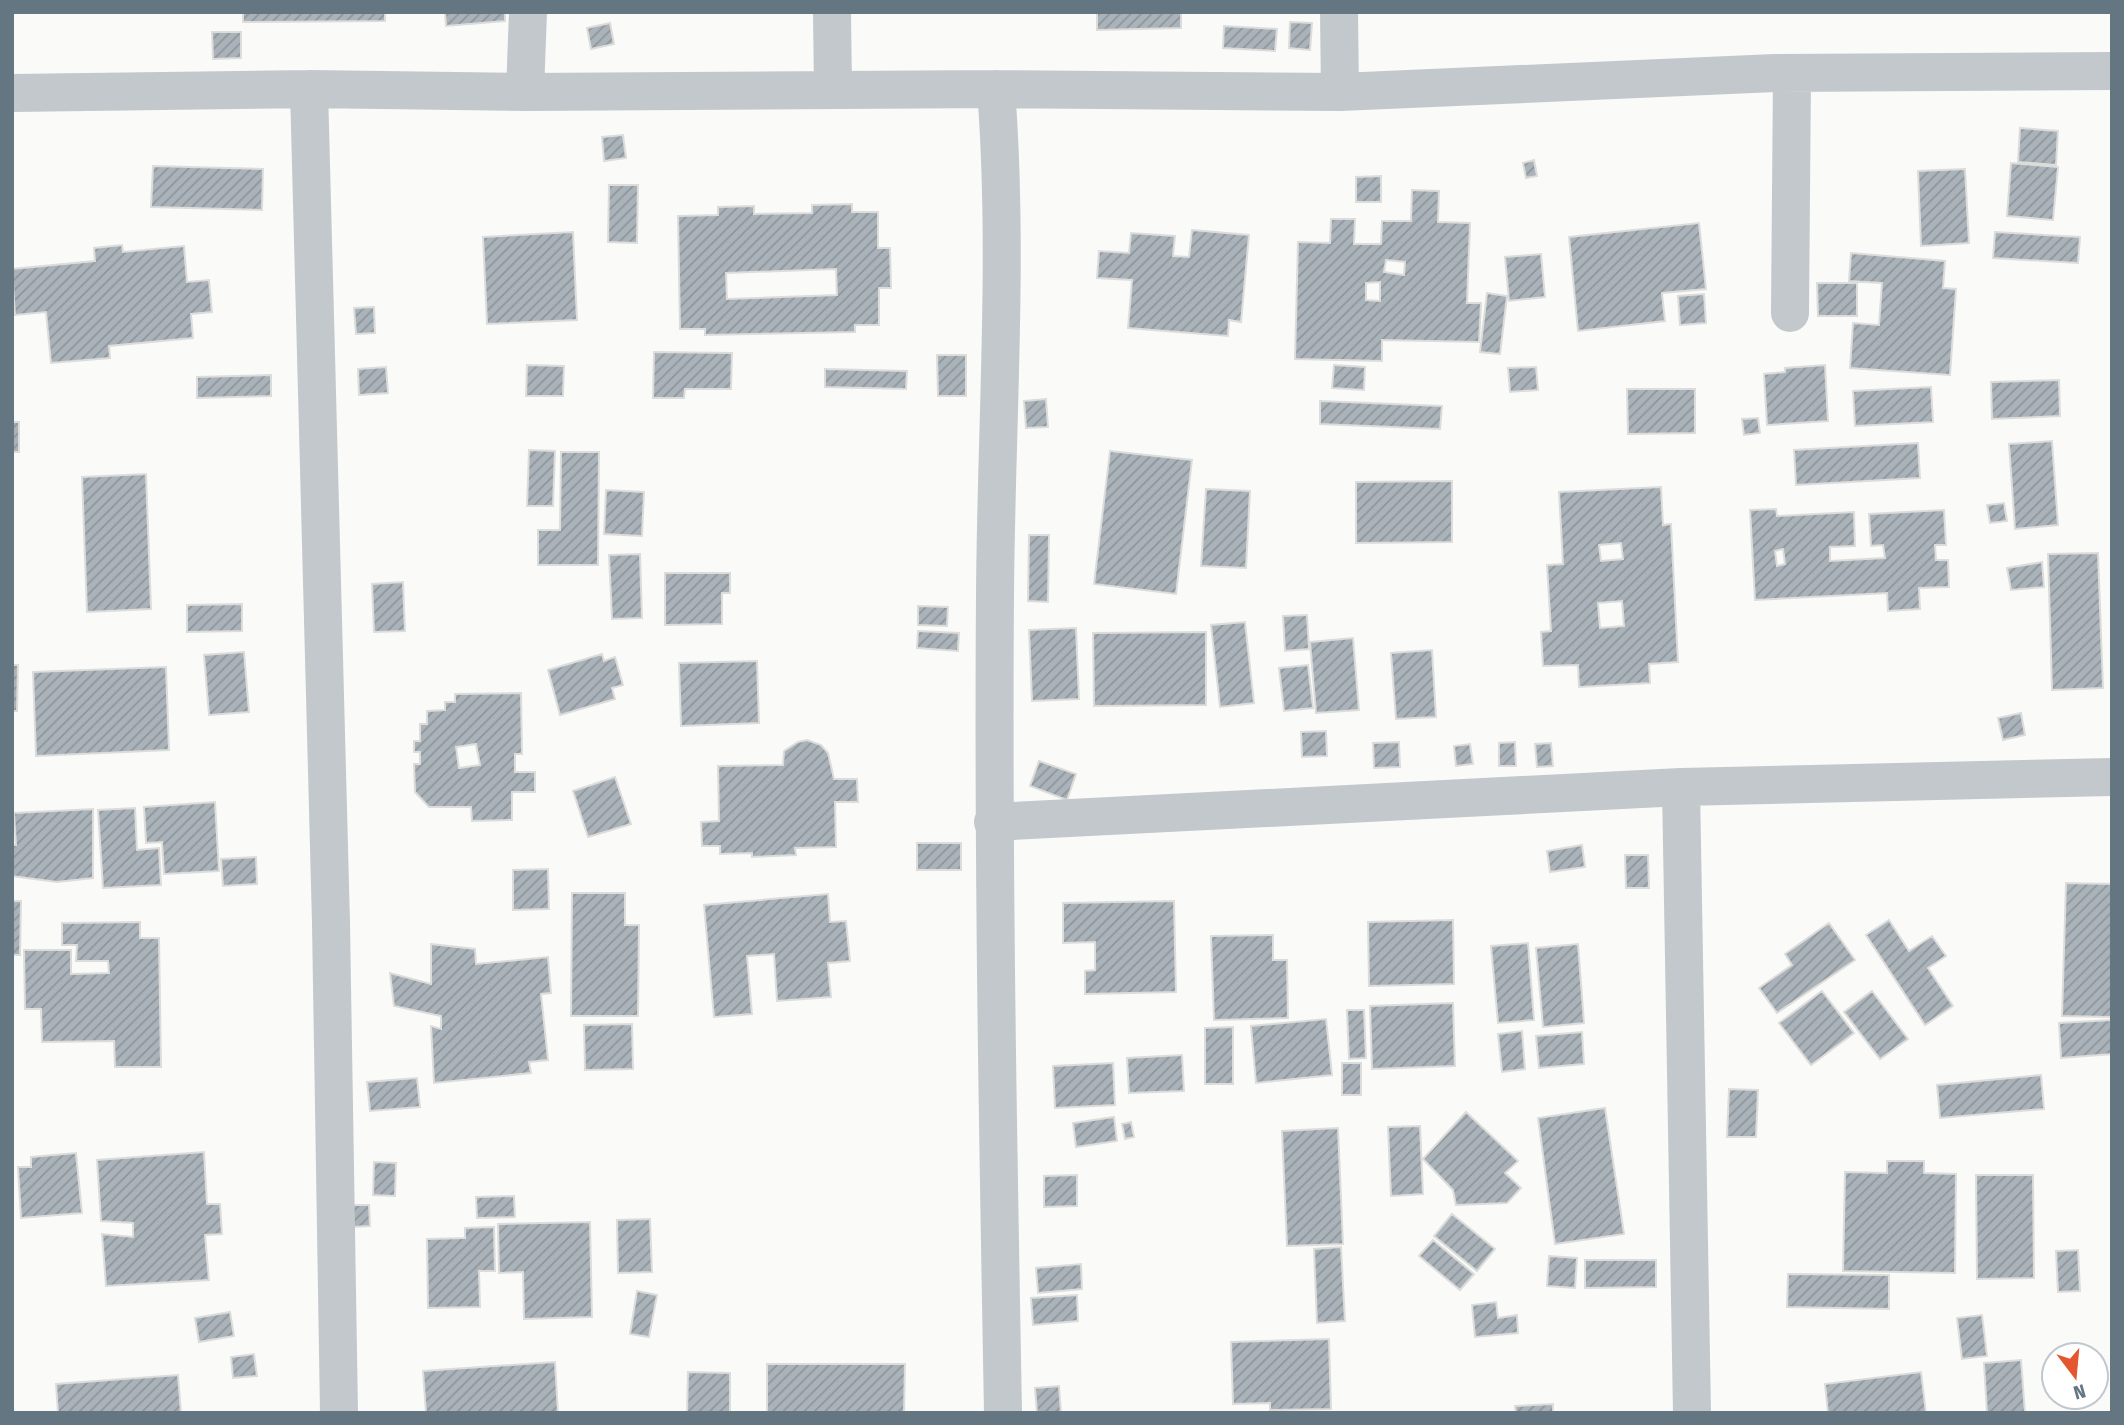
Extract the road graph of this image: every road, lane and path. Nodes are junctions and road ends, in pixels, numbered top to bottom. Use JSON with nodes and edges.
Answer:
{"nodes":[{"id":1,"x":528,"y":12,"type":"edge"},
{"id":2,"x":832,"y":12,"type":"edge"},
{"id":3,"x":1339,"y":12,"type":"edge"},
{"id":4,"x":2112,"y":71,"type":"edge"},
{"id":5,"x":1792,"y":73,"type":"junction"},
{"id":6,"x":309,"y":89,"type":"junction"},
{"id":7,"x":996,"y":89,"type":"junction"},
{"id":8,"x":833,"y":90,"type":"junction"},
{"id":9,"x":525,"y":92,"type":"junction"},
{"id":10,"x":1340,"y":92,"type":"junction"},
{"id":11,"x":12,"y":93,"type":"edge"},
{"id":12,"x":1790,"y":313,"type":"dead end"},
{"id":13,"x":2112,"y":776,"type":"edge"},
{"id":14,"x":1681,"y":787,"type":"junction"},
{"id":15,"x":993,"y":822,"type":"junction"},
{"id":16,"x":339,"y":1413,"type":"edge"},
{"id":17,"x":1003,"y":1413,"type":"edge"},
{"id":18,"x":1692,"y":1413,"type":"edge"}],
"edges":[{"from":1,"to":9,"type":"street"},
{"from":2,"to":8,"type":"street"},
{"from":3,"to":10,"type":"street"},
{"from":4,"to":5,"type":"street"},
{"from":5,"to":10,"type":"street"},
{"from":5,"to":12,"type":"street"},
{"from":6,"to":9,"type":"street"},
{"from":6,"to":11,"type":"street"},
{"from":6,"to":16,"type":"street"},
{"from":7,"to":8,"type":"street"},
{"from":7,"to":10,"type":"street"},
{"from":7,"to":15,"type":"street"},
{"from":8,"to":9,"type":"street"},
{"from":13,"to":14,"type":"street"},
{"from":14,"to":15,"type":"street"},
{"from":14,"to":18,"type":"street"},
{"from":15,"to":17,"type":"street"}]}
